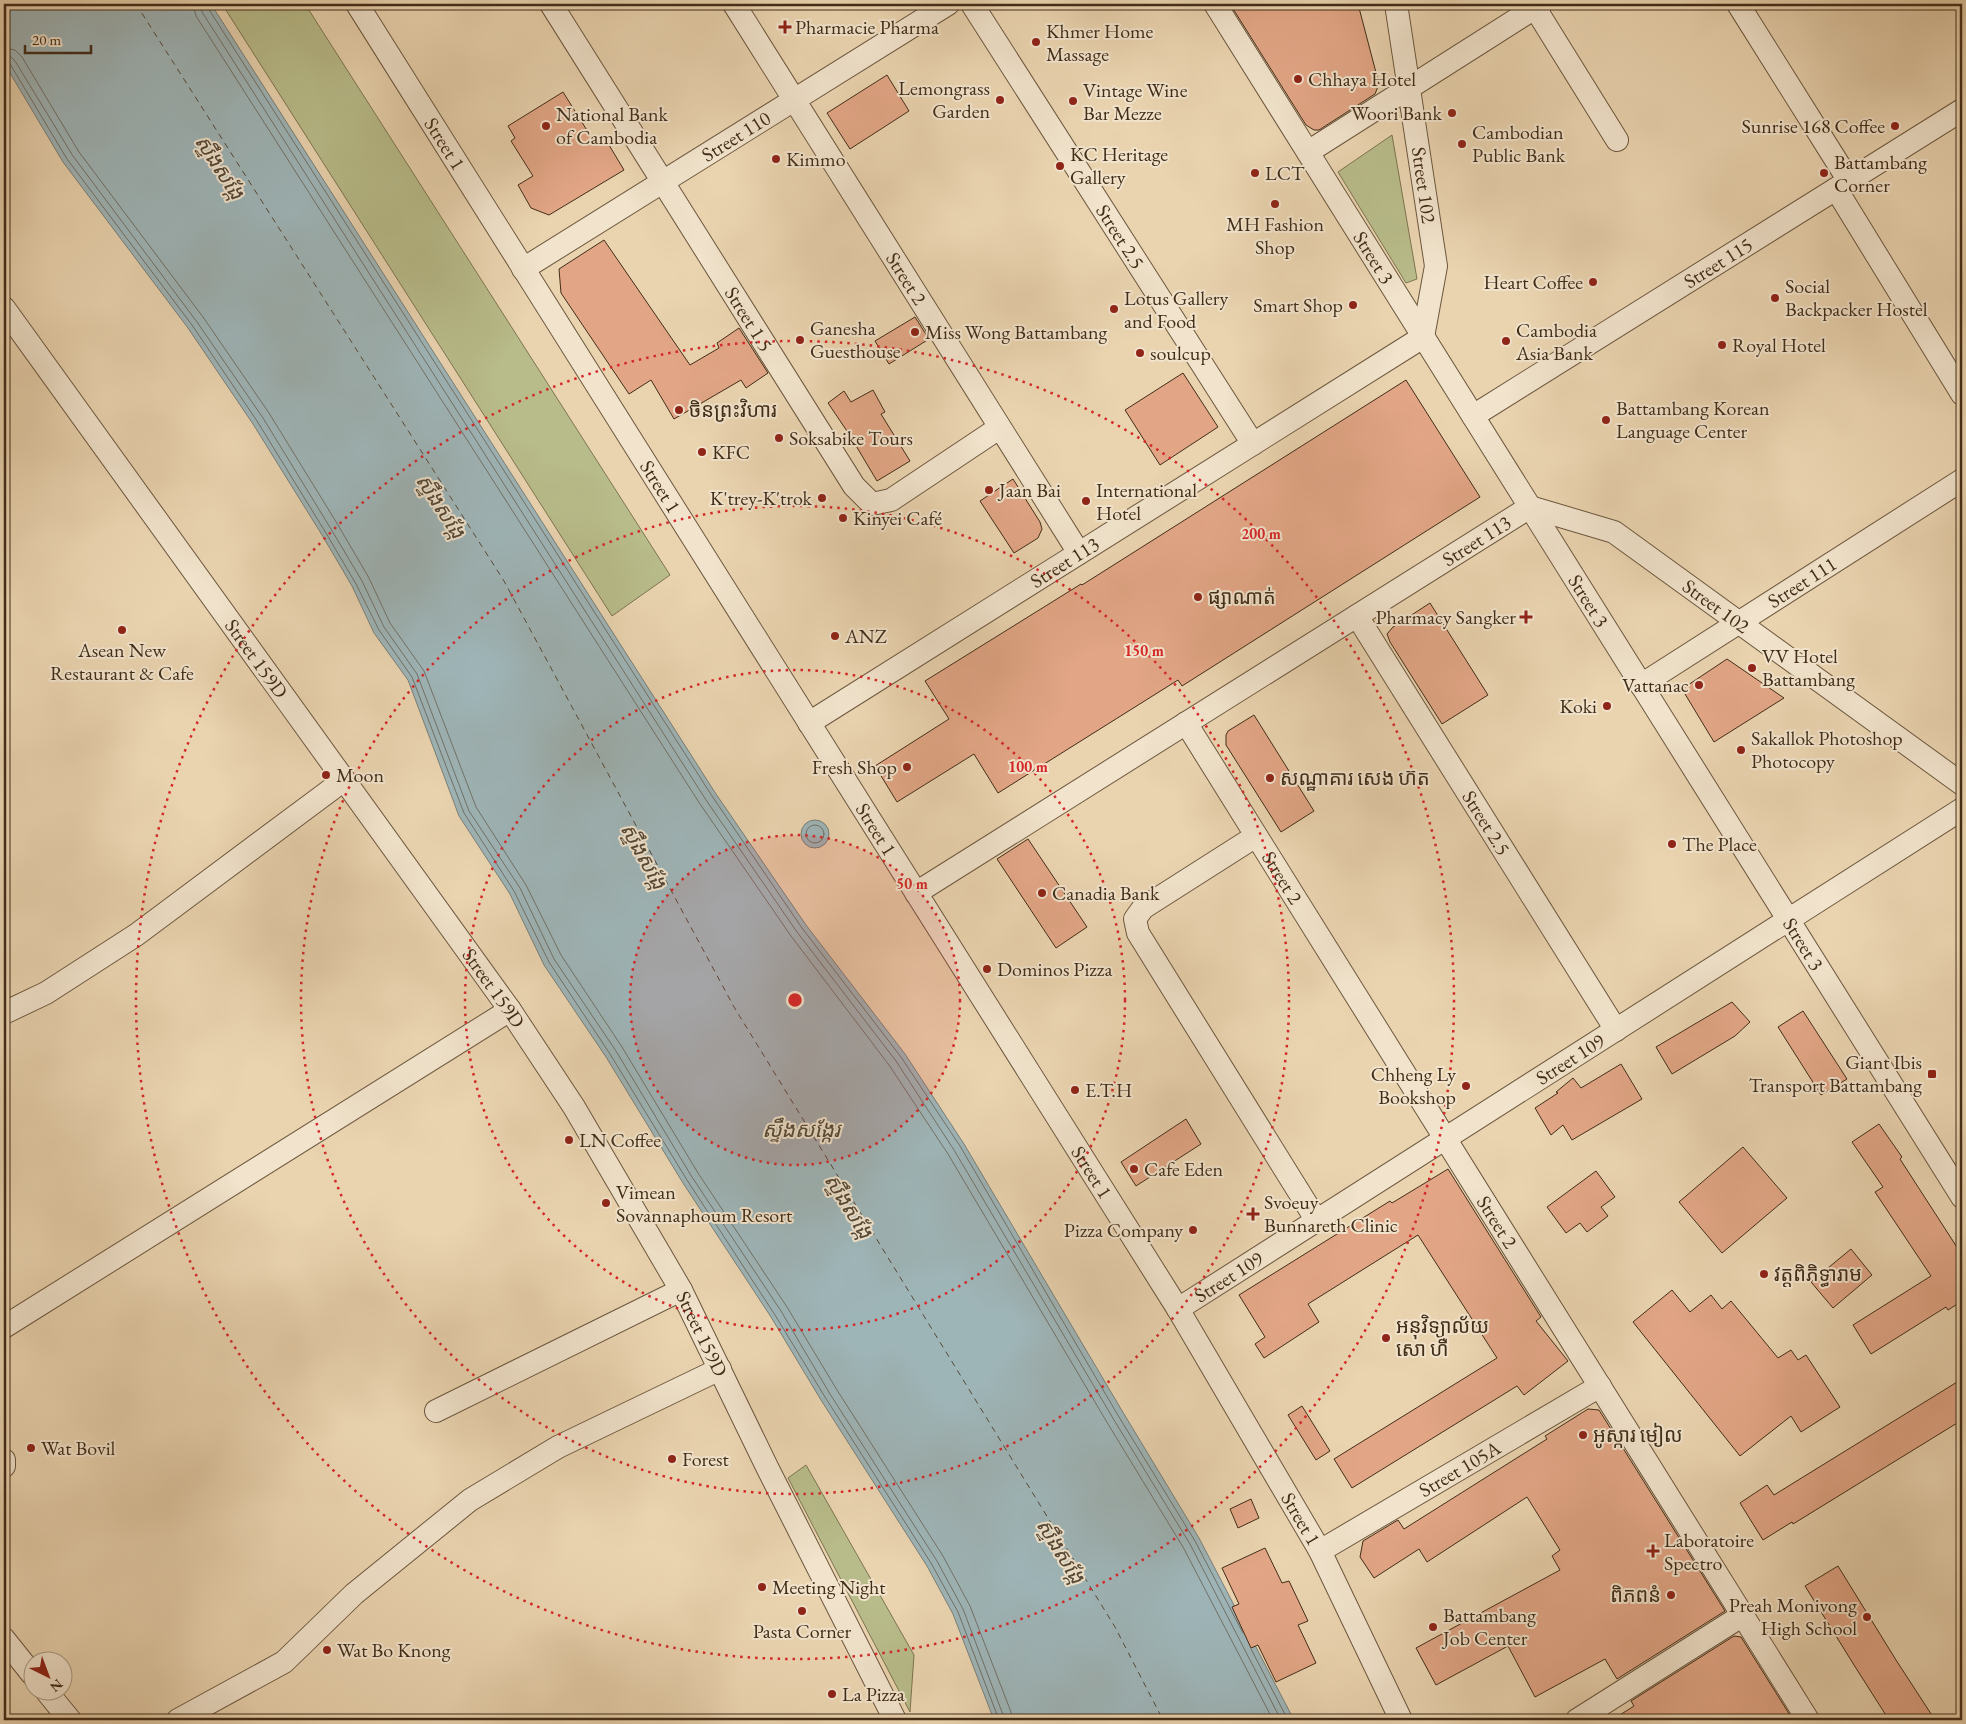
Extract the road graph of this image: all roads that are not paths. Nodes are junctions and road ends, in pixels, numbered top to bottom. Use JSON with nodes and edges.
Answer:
{"nodes":[{"id":1,"x":357,"y":4,"type":"edge"},
{"id":2,"x":551,"y":4,"type":"edge"},
{"id":3,"x":734,"y":4,"type":"edge"},
{"id":4,"x":948,"y":4,"type":"edge"},
{"id":5,"x":972,"y":4,"type":"edge"},
{"id":6,"x":1214,"y":4,"type":"edge"},
{"id":7,"x":1396,"y":4,"type":"edge"},
{"id":8,"x":1738,"y":4,"type":"edge"},
{"id":9,"x":1538,"y":6,"type":"edge"},
{"id":10,"x":1410,"y":88,"type":"junction"},
{"id":11,"x":794,"y":100,"type":"junction"},
{"id":12,"x":1962,"y":110,"type":"edge"},
{"id":13,"x":1617,"y":140,"type":"dead end"},
{"id":14,"x":1308,"y":152,"type":"junction"},
{"id":15,"x":662,"y":182,"type":"junction"},
{"id":16,"x":1842,"y":185,"type":"junction"},
{"id":17,"x":523,"y":269,"type":"junction"},
{"id":18,"x":4,"y":308,"type":"edge"},
{"id":19,"x":1424,"y":337,"type":"junction"},
{"id":20,"x":1962,"y":394,"type":"edge"},
{"id":21,"x":1473,"y":416,"type":"junction"},
{"id":22,"x":999,"y":428,"type":"junction"},
{"id":23,"x":1253,"y":444,"type":"junction"},
{"id":24,"x":1962,"y":480,"type":"edge"},
{"id":25,"x":1530,"y":507,"type":"junction"},
{"id":26,"x":1079,"y":553,"type":"junction"},
{"id":27,"x":1357,"y":616,"type":"junction"},
{"id":28,"x":1738,"y":623,"type":"junction"},
{"id":29,"x":1641,"y":684,"type":"junction"},
{"id":30,"x":809,"y":723,"type":"junction"},
{"id":31,"x":1186,"y":723,"type":"junction"},
{"id":32,"x":344,"y":780,"type":"junction"},
{"id":33,"x":1962,"y":784,"type":"edge"},
{"id":34,"x":1962,"y":809,"type":"edge"},
{"id":35,"x":1256,"y":836,"type":"junction"},
{"id":36,"x":916,"y":893,"type":"junction"},
{"id":37,"x":1789,"y":920,"type":"junction"},
{"id":38,"x":510,"y":1010,"type":"junction"},
{"id":39,"x":4,"y":1013,"type":"edge"},
{"id":40,"x":1616,"y":1030,"type":"junction"},
{"id":41,"x":1445,"y":1139,"type":"junction"},
{"id":42,"x":1962,"y":1197,"type":"edge"},
{"id":43,"x":1316,"y":1221,"type":"junction"},
{"id":44,"x":681,"y":1290,"type":"junction"},
{"id":45,"x":1178,"y":1309,"type":"junction"},
{"id":46,"x":4,"y":1327,"type":"edge"},
{"id":47,"x":720,"y":1369,"type":"junction"},
{"id":48,"x":1600,"y":1386,"type":"junction"},
{"id":49,"x":436,"y":1411,"type":"dead end"},
{"id":50,"x":4,"y":1460,"type":"edge"},
{"id":51,"x":4,"y":1466,"type":"edge"},
{"id":52,"x":1320,"y":1551,"type":"junction"},
{"id":53,"x":1743,"y":1615,"type":"junction"},
{"id":54,"x":4,"y":1639,"type":"edge"},
{"id":55,"x":22,"y":1662,"type":"edge"},
{"id":56,"x":55,"y":1702,"type":"edge"},
{"id":57,"x":70,"y":1720,"type":"edge"},
{"id":58,"x":178,"y":1720,"type":"edge"},
{"id":59,"x":895,"y":1720,"type":"edge"},
{"id":60,"x":1401,"y":1720,"type":"edge"},
{"id":61,"x":1577,"y":1720,"type":"edge"},
{"id":62,"x":1808,"y":1720,"type":"edge"}],
"edges":[{"from":1,"to":17,"type":"street","name":"Street 1"},
{"from":2,"to":15,"type":"street","name":"Street 1.5"},
{"from":3,"to":11,"type":"street","name":"Street 2"},
{"from":4,"to":11,"type":"street","name":"Street 110"},
{"from":5,"to":23,"type":"street","name":"Street 2.5"},
{"from":6,"to":14,"type":"street","name":"Street 3"},
{"from":7,"to":10,"type":"street","name":"Street 102"},
{"from":8,"to":16,"type":"street"},
{"from":9,"to":10,"type":"street"},
{"from":9,"to":13,"type":"street"},
{"from":10,"to":14,"type":"street"},
{"from":10,"to":19,"type":"street","name":"Street 102"},
{"from":11,"to":15,"type":"street","name":"Street 110"},
{"from":11,"to":22,"type":"street","name":"Street 2"},
{"from":12,"to":16,"type":"street","name":"Street 115"},
{"from":14,"to":19,"type":"street","name":"Street 3"},
{"from":15,"to":17,"type":"street","name":"Street 110"},
{"from":15,"to":22,"type":"street","name":"Street 1.5"},
{"from":16,"to":20,"type":"street"},
{"from":16,"to":21,"type":"street","name":"Street 115"},
{"from":17,"to":30,"type":"street","name":"Street 1"},
{"from":18,"to":32,"type":"street","name":"Street 159D"},
{"from":19,"to":21,"type":"street","name":"Street 3"},
{"from":19,"to":23,"type":"street","name":"Street 113"},
{"from":21,"to":25,"type":"street","name":"Street 3"},
{"from":22,"to":26,"type":"street","name":"Street 2"},
{"from":23,"to":26,"type":"street","name":"Street 113"},
{"from":24,"to":28,"type":"street","name":"Street 111"},
{"from":25,"to":27,"type":"street","name":"Street 113"},
{"from":25,"to":28,"type":"street","name":"Street 102"},
{"from":25,"to":29,"type":"street","name":"Street 3"},
{"from":26,"to":30,"type":"street","name":"Street 113"},
{"from":27,"to":31,"type":"street","name":"Street 113"},
{"from":27,"to":40,"type":"street","name":"Street 2.5"},
{"from":28,"to":29,"type":"street","name":"Street 111"},
{"from":28,"to":33,"type":"street","name":"Street 102"},
{"from":29,"to":37,"type":"street","name":"Street 3"},
{"from":30,"to":36,"type":"street","name":"Street 1"},
{"from":31,"to":35,"type":"street","name":"Street 2"},
{"from":31,"to":36,"type":"street","name":"Street 113"},
{"from":32,"to":38,"type":"street","name":"Street 159D"},
{"from":32,"to":39,"type":"street"},
{"from":34,"to":37,"type":"street","name":"Street 109"},
{"from":35,"to":41,"type":"street","name":"Street 2"},
{"from":35,"to":43,"type":"street"},
{"from":36,"to":45,"type":"street","name":"Street 1"},
{"from":37,"to":40,"type":"street","name":"Street 109"},
{"from":37,"to":42,"type":"street","name":"Street 3"},
{"from":38,"to":44,"type":"street","name":"Street 159D"},
{"from":38,"to":46,"type":"street"},
{"from":40,"to":41,"type":"street","name":"Street 109"},
{"from":41,"to":43,"type":"street","name":"Street 109"},
{"from":41,"to":48,"type":"street","name":"Street 2"},
{"from":43,"to":45,"type":"street","name":"Street 109"},
{"from":44,"to":47,"type":"street","name":"Street 159D"},
{"from":44,"to":49,"type":"street"},
{"from":45,"to":52,"type":"street","name":"Street 1"},
{"from":47,"to":58,"type":"street"},
{"from":47,"to":59,"type":"street","name":"Street 159D"},
{"from":48,"to":52,"type":"street","name":"Street 105A"},
{"from":48,"to":53,"type":"street","name":"Street 2"},
{"from":50,"to":51,"type":"street"},
{"from":52,"to":60,"type":"street","name":"Street 1"},
{"from":53,"to":61,"type":"street"},
{"from":53,"to":62,"type":"street","name":"Street 2"},
{"from":54,"to":55,"type":"street"},
{"from":56,"to":57,"type":"street"}]}
